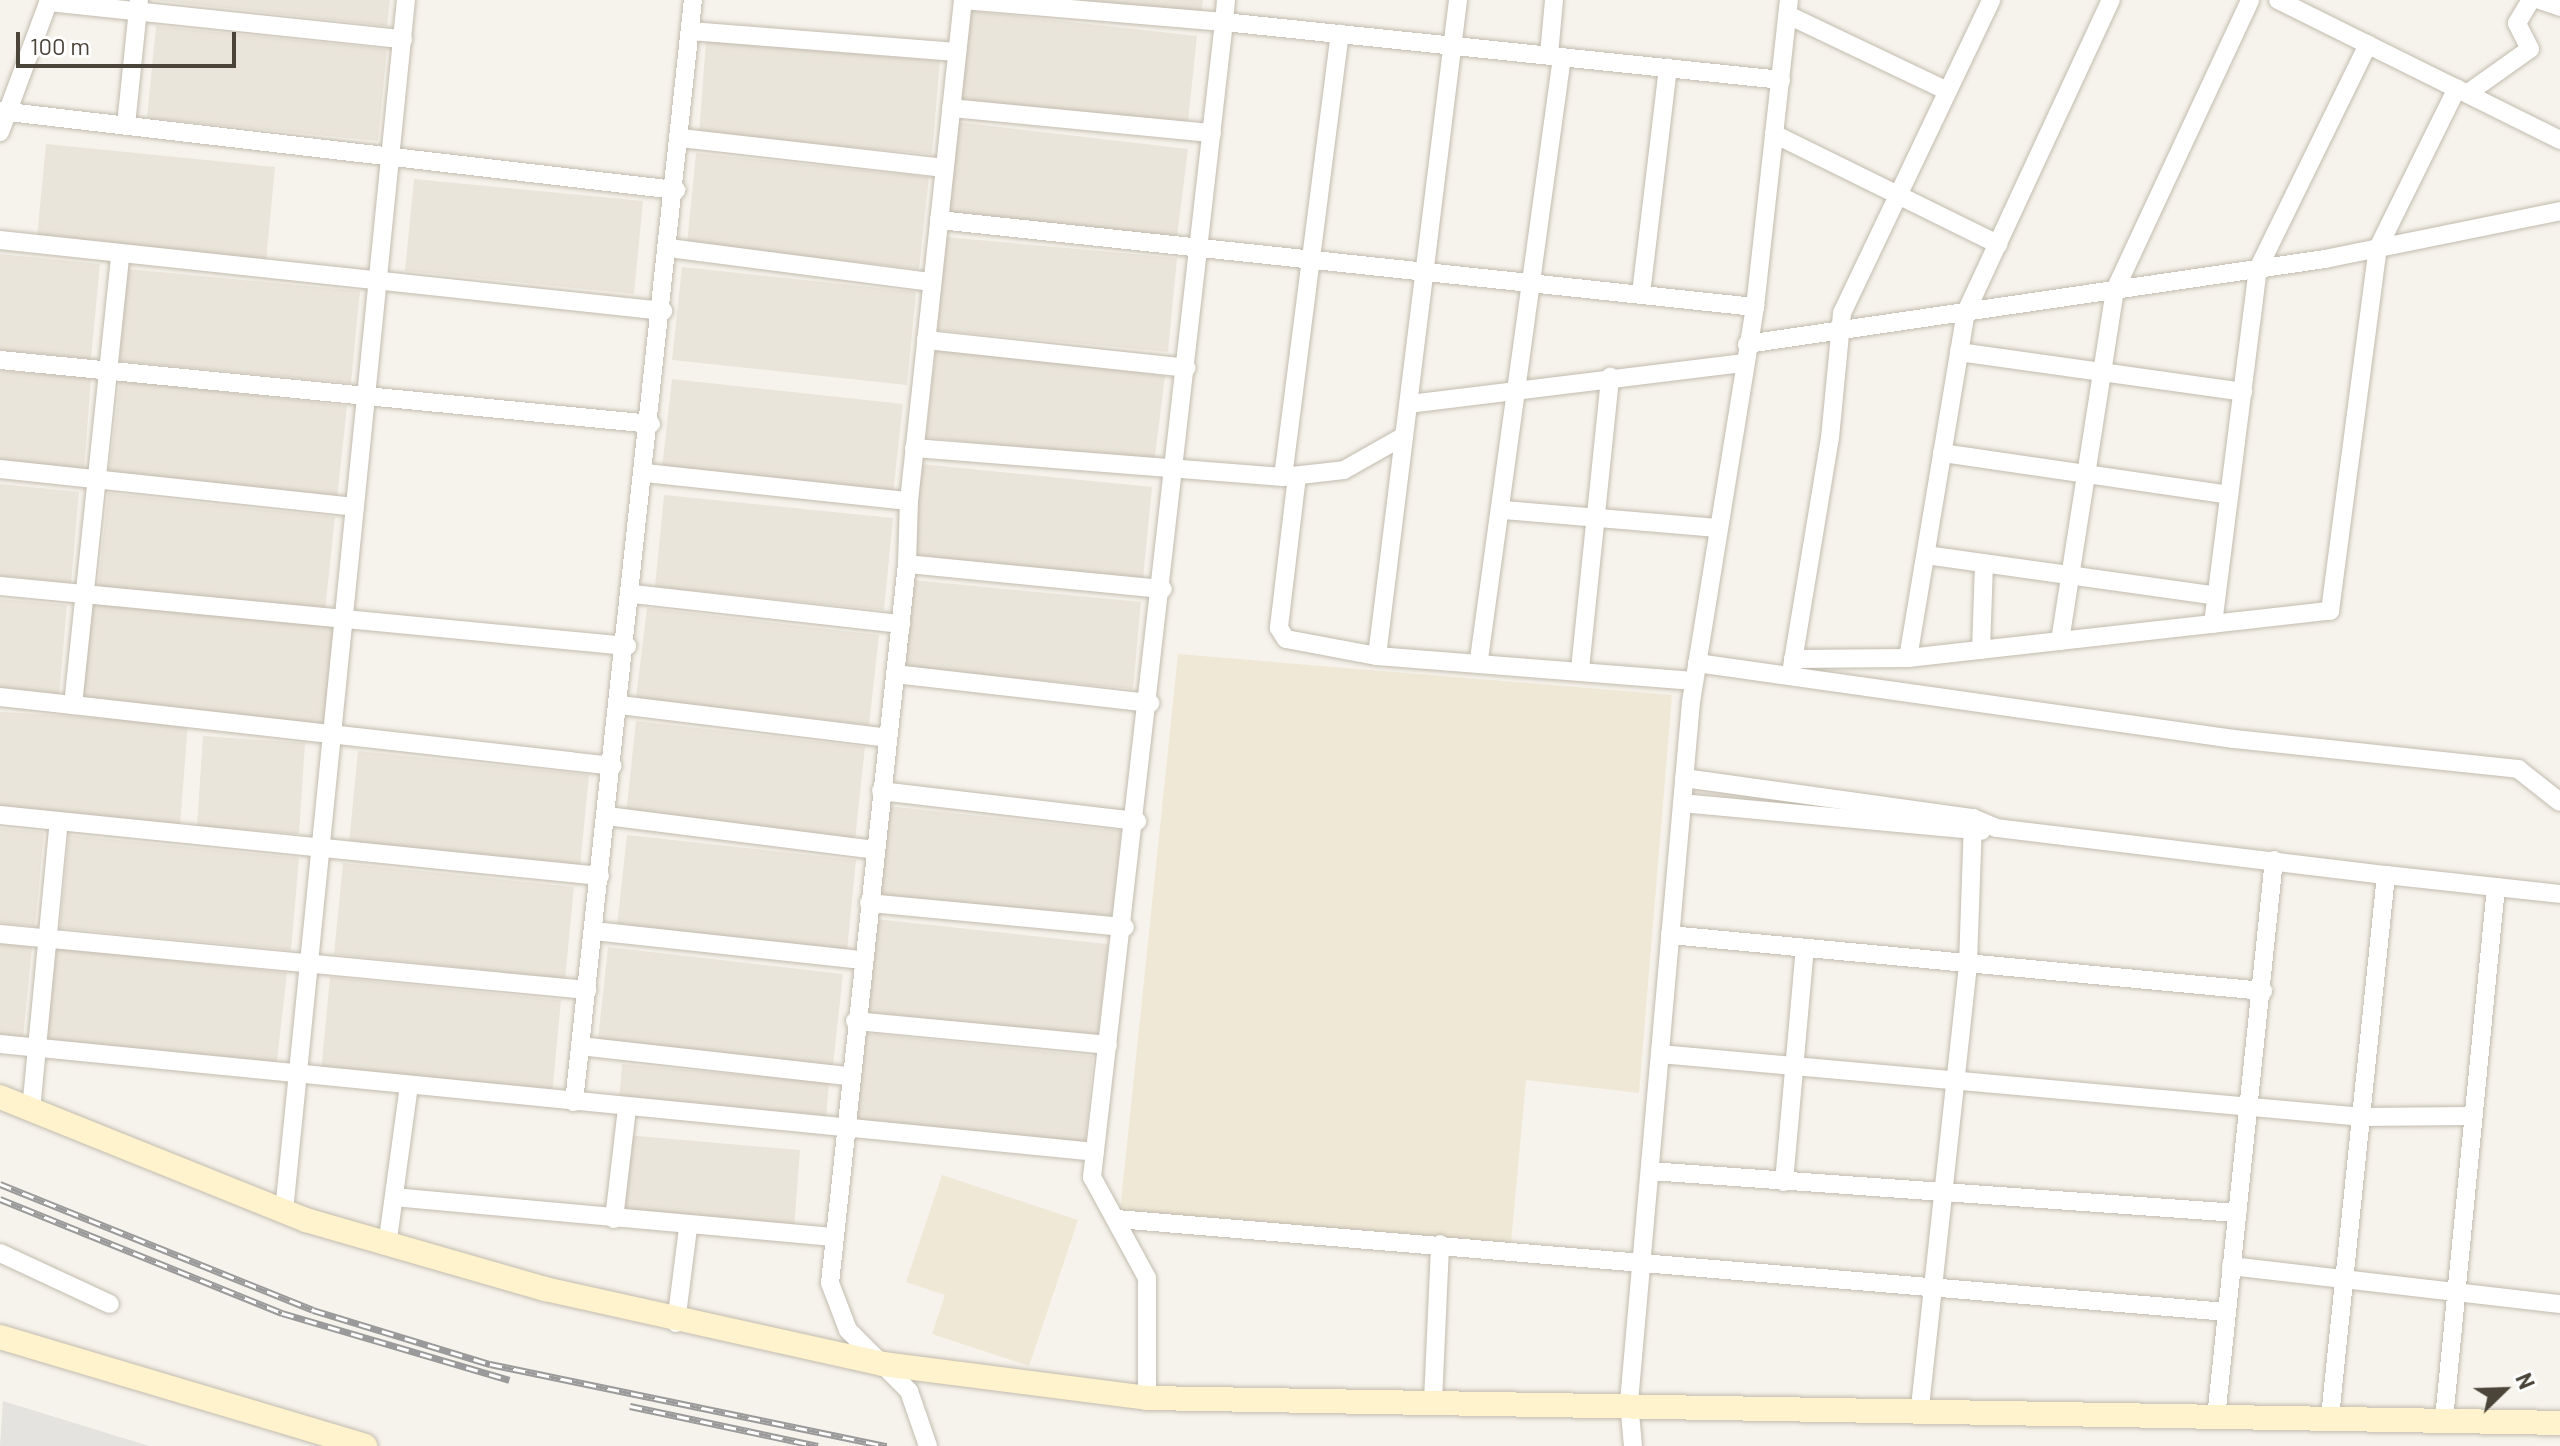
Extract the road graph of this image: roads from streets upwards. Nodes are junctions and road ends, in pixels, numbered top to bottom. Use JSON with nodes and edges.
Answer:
{"nodes":[{"id":1,"x":406,"y":0,"type":"edge"},
{"id":2,"x":693,"y":0,"type":"edge"},
{"id":3,"x":963,"y":0,"type":"edge"},
{"id":4,"x":1226,"y":0,"type":"edge"},
{"id":5,"x":1458,"y":0,"type":"edge"},
{"id":6,"x":1554,"y":0,"type":"edge"},
{"id":7,"x":1991,"y":0,"type":"edge"},
{"id":8,"x":2111,"y":0,"type":"edge"},
{"id":9,"x":2250,"y":0,"type":"edge"},
{"id":10,"x":2278,"y":0,"type":"edge"},
{"id":11,"x":2531,"y":0,"type":"edge"},
{"id":12,"x":2540,"y":0,"type":"edge"},
{"id":13,"x":48,"y":1,"type":"edge"},
{"id":14,"x":139,"y":6,"type":"edge"},
{"id":15,"x":1789,"y":7,"type":"edge"},
{"id":16,"x":2560,"y":7,"type":"edge"},
{"id":17,"x":1224,"y":22,"type":"junction"},
{"id":18,"x":690,"y":31,"type":"junction"},
{"id":19,"x":1340,"y":34,"type":"junction"},
{"id":20,"x":403,"y":39,"type":"junction"},
{"id":21,"x":2368,"y":44,"type":"junction"},
{"id":22,"x":1452,"y":45,"type":"junction"},
{"id":23,"x":957,"y":52,"type":"junction"},
{"id":24,"x":1555,"y":56,"type":"junction"},
{"id":25,"x":1668,"y":68,"type":"junction"},
{"id":26,"x":1781,"y":80,"type":"junction"},
{"id":27,"x":1947,"y":91,"type":"junction"},
{"id":28,"x":2462,"y":91,"type":"junction"},
{"id":29,"x":951,"y":108,"type":"junction"},
{"id":30,"x":3,"y":111,"type":"edge"},
{"id":31,"x":126,"y":125,"type":"junction"},
{"id":32,"x":0,"y":132,"type":"edge"},
{"id":33,"x":1212,"y":133,"type":"junction"},
{"id":34,"x":1774,"y":134,"type":"junction"},
{"id":35,"x":681,"y":138,"type":"junction"},
{"id":36,"x":2560,"y":140,"type":"edge"},
{"id":37,"x":390,"y":153,"type":"junction"},
{"id":38,"x":944,"y":168,"type":"junction"},
{"id":39,"x":676,"y":190,"type":"junction"},
{"id":40,"x":1898,"y":193,"type":"junction"},
{"id":41,"x":2560,"y":211,"type":"edge"},
{"id":42,"x":939,"y":220,"type":"junction"},
{"id":43,"x":0,"y":240,"type":"edge"},
{"id":44,"x":1998,"y":244,"type":"junction"},
{"id":45,"x":1200,"y":245,"type":"junction"},
{"id":46,"x":669,"y":248,"type":"junction"},
{"id":47,"x":2378,"y":248,"type":"junction"},
{"id":48,"x":120,"y":255,"type":"junction"},
{"id":49,"x":1316,"y":255,"type":"junction"},
{"id":50,"x":2258,"y":269,"type":"junction"},
{"id":51,"x":1429,"y":271,"type":"junction"},
{"id":52,"x":379,"y":278,"type":"junction"},
{"id":53,"x":932,"y":282,"type":"junction"},
{"id":54,"x":1534,"y":282,"type":"junction"},
{"id":55,"x":2115,"y":290,"type":"junction"},
{"id":56,"x":1641,"y":294,"type":"junction"},
{"id":57,"x":1755,"y":307,"type":"junction"},
{"id":58,"x":663,"y":311,"type":"junction"},
{"id":59,"x":1966,"y":312,"type":"junction"},
{"id":60,"x":1840,"y":330,"type":"junction"},
{"id":61,"x":926,"y":340,"type":"junction"},
{"id":62,"x":1959,"y":352,"type":"junction"},
{"id":63,"x":1745,"y":353,"type":"junction"},
{"id":64,"x":0,"y":360,"type":"edge"},
{"id":65,"x":1187,"y":368,"type":"junction"},
{"id":66,"x":109,"y":369,"type":"junction"},
{"id":67,"x":2102,"y":373,"type":"junction"},
{"id":68,"x":1610,"y":377,"type":"junction"},
{"id":69,"x":1515,"y":387,"type":"junction"},
{"id":70,"x":2243,"y":392,"type":"junction"},
{"id":71,"x":367,"y":395,"type":"junction"},
{"id":72,"x":1409,"y":404,"type":"junction"},
{"id":73,"x":651,"y":424,"type":"junction"},
{"id":74,"x":1404,"y":436,"type":"junction"},
{"id":75,"x":914,"y":448,"type":"junction"},
{"id":76,"x":1942,"y":453,"type":"junction"},
{"id":77,"x":0,"y":469,"type":"edge"},
{"id":78,"x":1176,"y":470,"type":"junction"},
{"id":79,"x":645,"y":473,"type":"junction"},
{"id":80,"x":2086,"y":476,"type":"junction"},
{"id":81,"x":1290,"y":477,"type":"junction"},
{"id":82,"x":98,"y":482,"type":"junction"},
{"id":83,"x":2229,"y":495,"type":"junction"},
{"id":84,"x":909,"y":501,"type":"junction"},
{"id":85,"x":355,"y":507,"type":"junction"},
{"id":86,"x":1504,"y":510,"type":"junction"},
{"id":87,"x":1595,"y":520,"type":"junction"},
{"id":88,"x":1717,"y":528,"type":"junction"},
{"id":89,"x":1926,"y":555,"type":"junction"},
{"id":90,"x":907,"y":564,"type":"junction"},
{"id":91,"x":1984,"y":564,"type":"junction"},
{"id":92,"x":2070,"y":578,"type":"junction"},
{"id":93,"x":0,"y":586,"type":"edge"},
{"id":94,"x":1163,"y":589,"type":"junction"},
{"id":95,"x":633,"y":594,"type":"junction"},
{"id":96,"x":85,"y":595,"type":"junction"},
{"id":97,"x":2216,"y":596,"type":"junction"},
{"id":98,"x":343,"y":623,"type":"junction"},
{"id":99,"x":901,"y":624,"type":"junction"},
{"id":100,"x":2213,"y":624,"type":"junction"},
{"id":101,"x":2060,"y":641,"type":"junction"},
{"id":102,"x":627,"y":646,"type":"junction"},
{"id":103,"x":1981,"y":650,"type":"junction"},
{"id":104,"x":1377,"y":656,"type":"junction"},
{"id":105,"x":1908,"y":658,"type":"junction"},
{"id":106,"x":1479,"y":659,"type":"junction"},
{"id":107,"x":1792,"y":667,"type":"junction"},
{"id":108,"x":1580,"y":669,"type":"junction"},
{"id":109,"x":1695,"y":672,"type":"junction"},
{"id":110,"x":895,"y":674,"type":"junction"},
{"id":111,"x":0,"y":697,"type":"edge"},
{"id":112,"x":1150,"y":703,"type":"junction"},
{"id":113,"x":73,"y":705,"type":"junction"},
{"id":114,"x":620,"y":705,"type":"junction"},
{"id":115,"x":887,"y":738,"type":"junction"},
{"id":116,"x":331,"y":739,"type":"junction"},
{"id":117,"x":613,"y":766,"type":"junction"},
{"id":118,"x":1684,"y":778,"type":"junction"},
{"id":119,"x":881,"y":791,"type":"junction"},
{"id":120,"x":1820,"y":797,"type":"junction"},
{"id":121,"x":2560,"y":802,"type":"edge"},
{"id":122,"x":1682,"y":803,"type":"junction"},
{"id":123,"x":0,"y":815,"type":"edge"},
{"id":124,"x":607,"y":816,"type":"junction"},
{"id":125,"x":1818,"y":817,"type":"junction"},
{"id":126,"x":59,"y":821,"type":"junction"},
{"id":127,"x":1137,"y":821,"type":"junction"},
{"id":128,"x":1973,"y":826,"type":"junction"},
{"id":129,"x":320,"y":844,"type":"junction"},
{"id":130,"x":875,"y":850,"type":"junction"},
{"id":131,"x":2274,"y":860,"type":"junction"},
{"id":132,"x":2386,"y":875,"type":"junction"},
{"id":133,"x":600,"y":876,"type":"junction"},
{"id":134,"x":2496,"y":887,"type":"junction"},
{"id":135,"x":2560,"y":894,"type":"edge"},
{"id":136,"x":869,"y":903,"type":"junction"},
{"id":137,"x":1125,"y":927,"type":"junction"},
{"id":138,"x":594,"y":931,"type":"junction"},
{"id":139,"x":0,"y":934,"type":"edge"},
{"id":140,"x":1670,"y":935,"type":"junction"},
{"id":141,"x":47,"y":938,"type":"junction"},
{"id":142,"x":1805,"y":948,"type":"junction"},
{"id":143,"x":862,"y":960,"type":"junction"},
{"id":144,"x":1968,"y":964,"type":"junction"},
{"id":145,"x":307,"y":966,"type":"junction"},
{"id":146,"x":587,"y":990,"type":"junction"},
{"id":147,"x":2263,"y":991,"type":"junction"},
{"id":148,"x":855,"y":1021,"type":"junction"},
{"id":149,"x":0,"y":1044,"type":"edge"},
{"id":150,"x":1108,"y":1045,"type":"junction"},
{"id":151,"x":580,"y":1046,"type":"junction"},
{"id":152,"x":37,"y":1049,"type":"junction"},
{"id":153,"x":1660,"y":1054,"type":"junction"},
{"id":154,"x":1796,"y":1068,"type":"junction"},
{"id":155,"x":295,"y":1074,"type":"junction"},
{"id":156,"x":849,"y":1076,"type":"junction"},
{"id":157,"x":1957,"y":1084,"type":"junction"},
{"id":158,"x":409,"y":1086,"type":"junction"},
{"id":159,"x":0,"y":1097,"type":"edge"},
{"id":160,"x":574,"y":1102,"type":"junction"},
{"id":161,"x":627,"y":1108,"type":"junction"},
{"id":162,"x":2253,"y":1108,"type":"junction"},
{"id":163,"x":31,"y":1110,"type":"junction"},
{"id":164,"x":2470,"y":1116,"type":"junction"},
{"id":165,"x":2363,"y":1117,"type":"junction"},
{"id":166,"x":843,"y":1128,"type":"junction"},
{"id":167,"x":1095,"y":1152,"type":"junction"},
{"id":168,"x":1650,"y":1171,"type":"junction"},
{"id":169,"x":1784,"y":1182,"type":"junction"},
{"id":170,"x":1947,"y":1196,"type":"junction"},
{"id":171,"x":394,"y":1197,"type":"junction"},
{"id":172,"x":284,"y":1211,"type":"junction"},
{"id":173,"x":2237,"y":1213,"type":"junction"},
{"id":174,"x":614,"y":1219,"type":"junction"},
{"id":175,"x":1117,"y":1219,"type":"junction"},
{"id":176,"x":688,"y":1228,"type":"junction"},
{"id":177,"x":832,"y":1237,"type":"junction"},
{"id":178,"x":1440,"y":1244,"type":"junction"},
{"id":179,"x":387,"y":1246,"type":"junction"},
{"id":180,"x":0,"y":1253,"type":"edge"},
{"id":181,"x":1642,"y":1260,"type":"junction"},
{"id":182,"x":2231,"y":1266,"type":"junction"},
{"id":183,"x":2343,"y":1282,"type":"junction"},
{"id":184,"x":2457,"y":1287,"type":"junction"},
{"id":185,"x":1937,"y":1291,"type":"junction"},
{"id":186,"x":110,"y":1304,"type":"dead end"},
{"id":187,"x":2560,"y":1304,"type":"edge"},
{"id":188,"x":2226,"y":1312,"type":"junction"},
{"id":189,"x":676,"y":1323,"type":"junction"},
{"id":190,"x":0,"y":1337,"type":"edge"},
{"id":191,"x":883,"y":1364,"type":"junction"},
{"id":192,"x":1147,"y":1398,"type":"junction"},
{"id":193,"x":1433,"y":1401,"type":"junction"},
{"id":194,"x":1629,"y":1402,"type":"junction"},
{"id":195,"x":1920,"y":1407,"type":"junction"},
{"id":196,"x":2330,"y":1417,"type":"junction"},
{"id":197,"x":2216,"y":1418,"type":"junction"},
{"id":198,"x":2444,"y":1419,"type":"junction"},
{"id":199,"x":2560,"y":1423,"type":"edge"},
{"id":200,"x":365,"y":1446,"type":"edge"},
{"id":201,"x":928,"y":1446,"type":"edge"},
{"id":202,"x":1633,"y":1446,"type":"edge"}],
"edges":[{"from":1,"to":20,"type":"street"},
{"from":2,"to":18,"type":"street"},
{"from":3,"to":17,"type":"street"},
{"from":3,"to":23,"type":"street"},
{"from":4,"to":17,"type":"street"},
{"from":5,"to":22,"type":"street"},
{"from":6,"to":24,"type":"street"},
{"from":7,"to":27,"type":"street"},
{"from":8,"to":44,"type":"street"},
{"from":9,"to":55,"type":"street"},
{"from":10,"to":21,"type":"street"},
{"from":11,"to":28,"type":"street"},
{"from":12,"to":16,"type":"street"},
{"from":13,"to":14,"type":"street"},
{"from":13,"to":30,"type":"street"},
{"from":14,"to":20,"type":"street"},
{"from":14,"to":31,"type":"street"},
{"from":15,"to":26,"type":"street"},
{"from":15,"to":27,"type":"street"},
{"from":17,"to":19,"type":"street"},
{"from":17,"to":33,"type":"street"},
{"from":18,"to":23,"type":"street"},
{"from":18,"to":35,"type":"street"},
{"from":19,"to":22,"type":"street"},
{"from":19,"to":49,"type":"street"},
{"from":20,"to":37,"type":"street"},
{"from":21,"to":28,"type":"street"},
{"from":21,"to":50,"type":"street"},
{"from":22,"to":24,"type":"street"},
{"from":22,"to":51,"type":"street"},
{"from":23,"to":29,"type":"street"},
{"from":24,"to":25,"type":"street"},
{"from":24,"to":54,"type":"street"},
{"from":25,"to":26,"type":"street"},
{"from":25,"to":56,"type":"street"},
{"from":26,"to":34,"type":"street"},
{"from":27,"to":40,"type":"street"},
{"from":28,"to":36,"type":"street"},
{"from":28,"to":47,"type":"street"},
{"from":29,"to":33,"type":"street"},
{"from":29,"to":38,"type":"street"},
{"from":30,"to":31,"type":"street"},
{"from":30,"to":32,"type":"street"},
{"from":31,"to":37,"type":"street"},
{"from":33,"to":45,"type":"street"},
{"from":34,"to":40,"type":"street"},
{"from":34,"to":57,"type":"street"},
{"from":35,"to":38,"type":"street"},
{"from":35,"to":39,"type":"street"},
{"from":37,"to":39,"type":"street"},
{"from":37,"to":52,"type":"street"},
{"from":38,"to":42,"type":"street"},
{"from":39,"to":46,"type":"street"},
{"from":40,"to":44,"type":"street"},
{"from":40,"to":60,"type":"street"},
{"from":41,"to":47,"type":"street"},
{"from":42,"to":45,"type":"street"},
{"from":42,"to":53,"type":"street"},
{"from":43,"to":48,"type":"street"},
{"from":44,"to":59,"type":"street"},
{"from":45,"to":49,"type":"street"},
{"from":45,"to":65,"type":"street"},
{"from":46,"to":53,"type":"street"},
{"from":46,"to":58,"type":"street"},
{"from":47,"to":50,"type":"street"},
{"from":47,"to":100,"type":"street"},
{"from":48,"to":52,"type":"street"},
{"from":48,"to":66,"type":"street"},
{"from":49,"to":51,"type":"street"},
{"from":49,"to":81,"type":"street"},
{"from":50,"to":55,"type":"street"},
{"from":50,"to":70,"type":"street"},
{"from":51,"to":54,"type":"street"},
{"from":51,"to":72,"type":"street"},
{"from":52,"to":58,"type":"street"},
{"from":52,"to":71,"type":"street"},
{"from":53,"to":61,"type":"street"},
{"from":54,"to":56,"type":"street"},
{"from":54,"to":69,"type":"street"},
{"from":55,"to":59,"type":"street"},
{"from":55,"to":67,"type":"street"},
{"from":56,"to":57,"type":"street"},
{"from":57,"to":63,"type":"street"},
{"from":58,"to":73,"type":"street"},
{"from":59,"to":60,"type":"street"},
{"from":59,"to":62,"type":"street"},
{"from":60,"to":63,"type":"street"},
{"from":60,"to":107,"type":"street"},
{"from":61,"to":65,"type":"street"},
{"from":61,"to":75,"type":"street"},
{"from":62,"to":67,"type":"street"},
{"from":62,"to":76,"type":"street"},
{"from":63,"to":68,"type":"street"},
{"from":63,"to":88,"type":"street"},
{"from":64,"to":66,"type":"street"},
{"from":65,"to":78,"type":"street"},
{"from":66,"to":71,"type":"street"},
{"from":66,"to":82,"type":"street"},
{"from":67,"to":70,"type":"street"},
{"from":67,"to":80,"type":"street"},
{"from":68,"to":69,"type":"street"},
{"from":68,"to":87,"type":"street"},
{"from":69,"to":72,"type":"street"},
{"from":69,"to":86,"type":"street"},
{"from":70,"to":83,"type":"street"},
{"from":71,"to":73,"type":"street"},
{"from":71,"to":85,"type":"street"},
{"from":72,"to":74,"type":"street"},
{"from":73,"to":79,"type":"street"},
{"from":74,"to":81,"type":"street"},
{"from":74,"to":104,"type":"street"},
{"from":75,"to":78,"type":"street"},
{"from":75,"to":84,"type":"street"},
{"from":76,"to":80,"type":"street"},
{"from":76,"to":89,"type":"street"},
{"from":77,"to":82,"type":"street"},
{"from":78,"to":81,"type":"street"},
{"from":78,"to":94,"type":"street"},
{"from":79,"to":84,"type":"street"},
{"from":79,"to":95,"type":"street"},
{"from":80,"to":83,"type":"street"},
{"from":80,"to":92,"type":"street"},
{"from":81,"to":104,"type":"street"},
{"from":82,"to":85,"type":"street"},
{"from":82,"to":96,"type":"street"},
{"from":83,"to":97,"type":"street"},
{"from":84,"to":90,"type":"street"},
{"from":85,"to":98,"type":"street"},
{"from":86,"to":87,"type":"street"},
{"from":86,"to":106,"type":"street"},
{"from":87,"to":88,"type":"street"},
{"from":87,"to":108,"type":"street"},
{"from":88,"to":109,"type":"street"},
{"from":89,"to":91,"type":"street"},
{"from":89,"to":105,"type":"street"},
{"from":90,"to":94,"type":"street"},
{"from":90,"to":99,"type":"street"},
{"from":91,"to":92,"type":"street"},
{"from":91,"to":103,"type":"street"},
{"from":92,"to":97,"type":"street"},
{"from":92,"to":101,"type":"street"},
{"from":93,"to":96,"type":"street"},
{"from":94,"to":112,"type":"street"},
{"from":95,"to":99,"type":"street"},
{"from":95,"to":102,"type":"street"},
{"from":96,"to":98,"type":"street"},
{"from":96,"to":113,"type":"street"},
{"from":97,"to":100,"type":"street"},
{"from":98,"to":102,"type":"street"},
{"from":98,"to":116,"type":"street"},
{"from":99,"to":110,"type":"street"},
{"from":100,"to":101,"type":"street"},
{"from":101,"to":103,"type":"street"},
{"from":102,"to":114,"type":"street"},
{"from":103,"to":105,"type":"street"},
{"from":104,"to":106,"type":"street"},
{"from":105,"to":107,"type":"street"},
{"from":106,"to":108,"type":"street"},
{"from":107,"to":109,"type":"street"},
{"from":107,"to":121,"type":"street"},
{"from":108,"to":109,"type":"street"},
{"from":109,"to":118,"type":"street"},
{"from":110,"to":112,"type":"street"},
{"from":110,"to":115,"type":"street"},
{"from":111,"to":113,"type":"street"},
{"from":112,"to":127,"type":"street"},
{"from":113,"to":116,"type":"street"},
{"from":114,"to":115,"type":"street"},
{"from":114,"to":117,"type":"street"},
{"from":115,"to":119,"type":"street"},
{"from":116,"to":117,"type":"street"},
{"from":116,"to":129,"type":"street"},
{"from":117,"to":124,"type":"street"},
{"from":118,"to":120,"type":"street"},
{"from":118,"to":122,"type":"street"},
{"from":119,"to":127,"type":"street"},
{"from":119,"to":130,"type":"street"},
{"from":120,"to":125,"type":"street"},
{"from":120,"to":128,"type":"street"},
{"from":122,"to":125,"type":"street"},
{"from":122,"to":140,"type":"street"},
{"from":123,"to":126,"type":"street"},
{"from":124,"to":130,"type":"street"},
{"from":124,"to":133,"type":"street"},
{"from":125,"to":128,"type":"street"},
{"from":126,"to":129,"type":"street"},
{"from":126,"to":141,"type":"street"},
{"from":127,"to":137,"type":"street"},
{"from":128,"to":131,"type":"street"},
{"from":128,"to":144,"type":"street"},
{"from":129,"to":133,"type":"street"},
{"from":129,"to":145,"type":"street"},
{"from":130,"to":136,"type":"street"},
{"from":131,"to":132,"type":"street"},
{"from":131,"to":147,"type":"street"},
{"from":132,"to":134,"type":"street"},
{"from":132,"to":165,"type":"street"},
{"from":133,"to":138,"type":"street"},
{"from":134,"to":135,"type":"street"},
{"from":134,"to":164,"type":"street"},
{"from":136,"to":137,"type":"street"},
{"from":136,"to":143,"type":"street"},
{"from":137,"to":150,"type":"street"},
{"from":138,"to":143,"type":"street"},
{"from":138,"to":146,"type":"street"},
{"from":139,"to":141,"type":"street"},
{"from":140,"to":142,"type":"street"},
{"from":140,"to":153,"type":"street"},
{"from":141,"to":145,"type":"street"},
{"from":141,"to":152,"type":"street"},
{"from":142,"to":144,"type":"street"},
{"from":142,"to":154,"type":"street"},
{"from":143,"to":148,"type":"street"},
{"from":144,"to":147,"type":"street"},
{"from":144,"to":157,"type":"street"},
{"from":145,"to":146,"type":"street"},
{"from":145,"to":155,"type":"street"},
{"from":146,"to":151,"type":"street"},
{"from":147,"to":162,"type":"street"},
{"from":148,"to":150,"type":"street"},
{"from":148,"to":156,"type":"street"},
{"from":149,"to":152,"type":"street"},
{"from":150,"to":167,"type":"street"},
{"from":151,"to":156,"type":"street"},
{"from":151,"to":160,"type":"street"},
{"from":152,"to":155,"type":"street"},
{"from":152,"to":163,"type":"street"},
{"from":153,"to":154,"type":"street"},
{"from":153,"to":168,"type":"street"},
{"from":154,"to":157,"type":"street"},
{"from":154,"to":169,"type":"street"},
{"from":155,"to":158,"type":"street"},
{"from":155,"to":172,"type":"street"},
{"from":156,"to":166,"type":"street"},
{"from":157,"to":162,"type":"street"},
{"from":157,"to":170,"type":"street"},
{"from":158,"to":160,"type":"street"},
{"from":158,"to":171,"type":"street"},
{"from":159,"to":163,"type":"street"},
{"from":160,"to":161,"type":"street"},
{"from":161,"to":166,"type":"street"},
{"from":161,"to":174,"type":"street"},
{"from":162,"to":165,"type":"street"},
{"from":162,"to":173,"type":"street"},
{"from":163,"to":172,"type":"street"},
{"from":164,"to":165,"type":"street"},
{"from":164,"to":184,"type":"street"},
{"from":165,"to":183,"type":"street"},
{"from":166,"to":167,"type":"street"},
{"from":166,"to":177,"type":"street"},
{"from":167,"to":175,"type":"street"},
{"from":168,"to":169,"type":"street"},
{"from":168,"to":181,"type":"street"},
{"from":169,"to":170,"type":"street"},
{"from":170,"to":173,"type":"street"},
{"from":170,"to":185,"type":"street"},
{"from":171,"to":174,"type":"street"},
{"from":171,"to":179,"type":"street"},
{"from":172,"to":179,"type":"street"},
{"from":173,"to":182,"type":"street"},
{"from":174,"to":176,"type":"street"},
{"from":175,"to":178,"type":"street"},
{"from":175,"to":192,"type":"street"},
{"from":176,"to":177,"type":"street"},
{"from":176,"to":189,"type":"street"},
{"from":177,"to":191,"type":"street"},
{"from":178,"to":181,"type":"street"},
{"from":178,"to":193,"type":"street"},
{"from":179,"to":189,"type":"street"},
{"from":180,"to":186,"type":"street"},
{"from":181,"to":185,"type":"street"},
{"from":181,"to":194,"type":"street"},
{"from":182,"to":183,"type":"street"},
{"from":182,"to":188,"type":"street"},
{"from":183,"to":184,"type":"street"},
{"from":183,"to":196,"type":"street"},
{"from":184,"to":187,"type":"street"},
{"from":184,"to":198,"type":"street"},
{"from":185,"to":188,"type":"street"},
{"from":185,"to":195,"type":"street"},
{"from":188,"to":197,"type":"street"},
{"from":189,"to":191,"type":"street"},
{"from":190,"to":200,"type":"street"},
{"from":191,"to":192,"type":"street"},
{"from":191,"to":201,"type":"street"},
{"from":192,"to":193,"type":"street"},
{"from":193,"to":194,"type":"street"},
{"from":194,"to":195,"type":"street"},
{"from":194,"to":202,"type":"street"},
{"from":195,"to":197,"type":"street"},
{"from":196,"to":197,"type":"street"},
{"from":196,"to":198,"type":"street"},
{"from":198,"to":199,"type":"street"}]}
